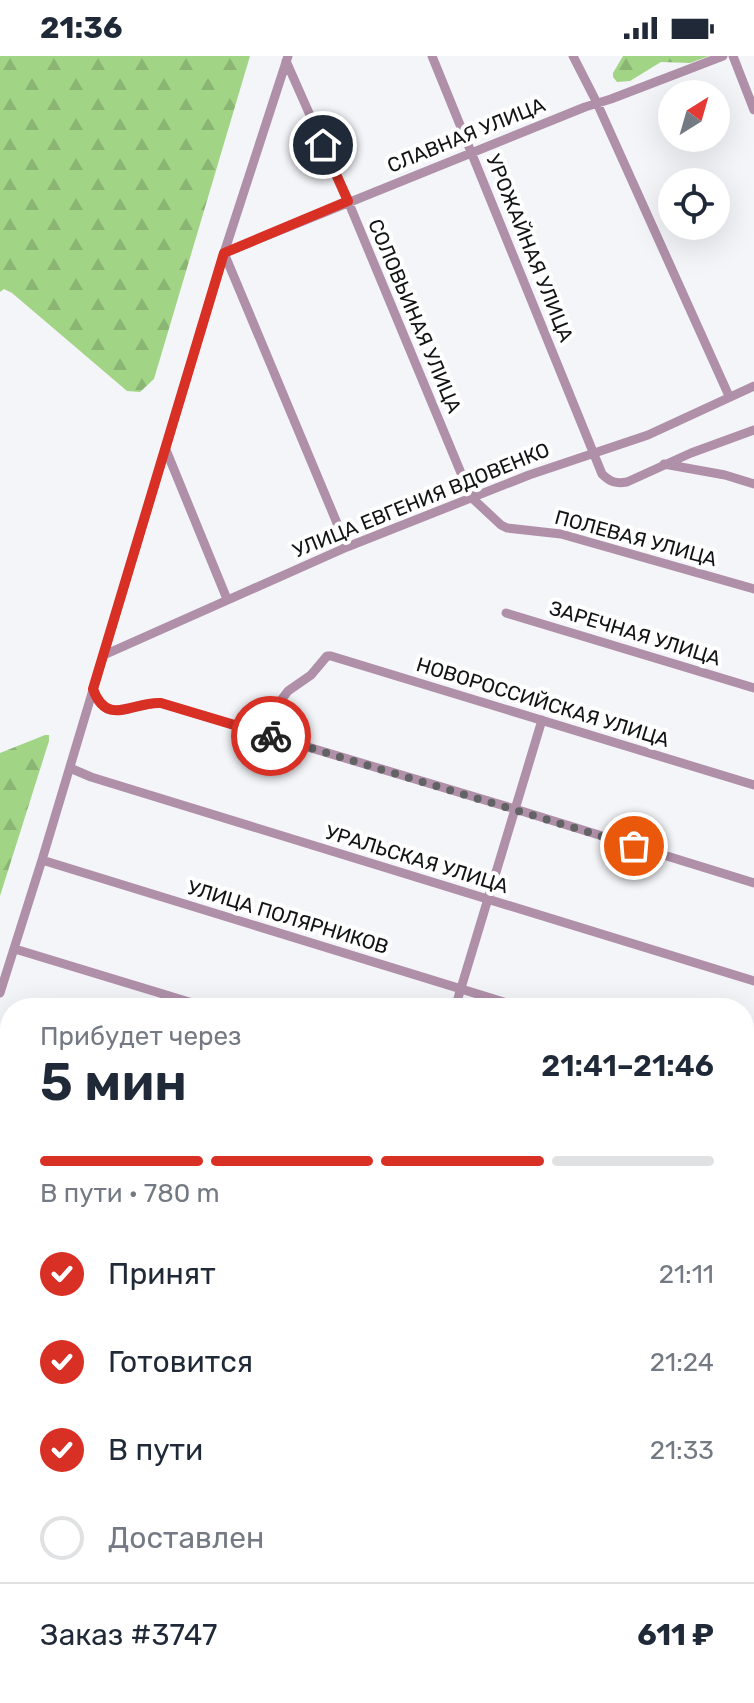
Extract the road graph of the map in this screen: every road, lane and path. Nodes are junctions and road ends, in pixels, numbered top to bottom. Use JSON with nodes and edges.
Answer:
{"nodes":[{"id":1,"x":432,"y":56,"type":"edge"},
{"id":2,"x":573,"y":56,"type":"edge"},
{"id":3,"x":723,"y":56,"type":"edge"},
{"id":4,"x":733,"y":56,"type":"edge"},
{"id":5,"x":287,"y":59,"type":"edge"},
{"id":6,"x":597,"y":103,"type":"junction"},
{"id":7,"x":754,"y":110,"type":"edge"},
{"id":8,"x":472,"y":154,"type":"junction"},
{"id":9,"x":348,"y":201,"type":"junction"},
{"id":10,"x":224,"y":253,"type":"junction"},
{"id":11,"x":754,"y":386,"type":"edge"},
{"id":12,"x":729,"y":396,"type":"junction"},
{"id":13,"x":754,"y":430,"type":"edge"},
{"id":14,"x":166,"y":450,"type":"junction"},
{"id":15,"x":594,"y":453,"type":"junction"},
{"id":16,"x":664,"y":464,"type":"junction"},
{"id":17,"x":754,"y":484,"type":"edge"},
{"id":18,"x":471,"y":497,"type":"junction"},
{"id":19,"x":347,"y":547,"type":"junction"},
{"id":20,"x":754,"y":589,"type":"edge"},
{"id":21,"x":227,"y":599,"type":"junction"},
{"id":22,"x":506,"y":613,"type":"dead end"},
{"id":23,"x":104,"y":655,"type":"junction"},
{"id":24,"x":754,"y":688,"type":"edge"},
{"id":25,"x":93,"y":689,"type":"junction"},
{"id":26,"x":542,"y":720,"type":"junction"},
{"id":27,"x":257,"y":732,"type":"junction"},
{"id":28,"x":70,"y":768,"type":"junction"},
{"id":29,"x":754,"y":785,"type":"edge"},
{"id":30,"x":515,"y":809,"type":"junction"},
{"id":31,"x":42,"y":860,"type":"junction"},
{"id":32,"x":754,"y":883,"type":"edge"},
{"id":33,"x":487,"y":899,"type":"junction"},
{"id":34,"x":15,"y":949,"type":"junction"},
{"id":35,"x":754,"y":981,"type":"edge"},
{"id":36,"x":460,"y":989,"type":"junction"},
{"id":37,"x":0,"y":993,"type":"edge"},
{"id":38,"x":176,"y":998,"type":"edge"},
{"id":39,"x":458,"y":998,"type":"edge"},
{"id":40,"x":490,"y":998,"type":"edge"}],
"edges":[{"from":1,"to":8,"type":"street","name":"УРОЖАЙНАЯ УЛИЦА"},
{"from":2,"to":6,"type":"street"},
{"from":3,"to":6,"type":"street","name":"СЛАВНАЯ УЛИЦА"},
{"from":4,"to":7,"type":"street"},
{"from":5,"to":9,"type":"street","name":"СОЛОВЬИНАЯ УЛИЦА"},
{"from":5,"to":10,"type":"street"},
{"from":6,"to":8,"type":"street","name":"СЛАВНАЯ УЛИЦА"},
{"from":6,"to":12,"type":"street"},
{"from":8,"to":9,"type":"street","name":"СЛАВНАЯ УЛИЦА"},
{"from":8,"to":15,"type":"street","name":"УРОЖАЙНАЯ УЛИЦА"},
{"from":9,"to":10,"type":"street","name":"СЛАВНАЯ УЛИЦА"},
{"from":9,"to":18,"type":"street","name":"СОЛОВЬИНАЯ УЛИЦА"},
{"from":10,"to":14,"type":"street"},
{"from":10,"to":19,"type":"street"},
{"from":11,"to":12,"type":"street","name":"УЛИЦА ЕВГЕНИЯ ВДОВЕНКО"},
{"from":12,"to":15,"type":"street","name":"УЛИЦА ЕВГЕНИЯ ВДОВЕНКО"},
{"from":13,"to":16,"type":"street","name":"УРОЖАЙНАЯ УЛИЦА"},
{"from":14,"to":21,"type":"street"},
{"from":14,"to":23,"type":"street"},
{"from":15,"to":16,"type":"street","name":"УРОЖАЙНАЯ УЛИЦА"},
{"from":15,"to":18,"type":"street","name":"УЛИЦА ЕВГЕНИЯ ВДОВЕНКО"},
{"from":16,"to":17,"type":"street"},
{"from":18,"to":19,"type":"street","name":"УЛИЦА ЕВГЕНИЯ ВДОВЕНКО"},
{"from":18,"to":20,"type":"street","name":"ПОЛЕВАЯ УЛИЦА"},
{"from":19,"to":21,"type":"street","name":"УЛИЦА ЕВГЕНИЯ ВДОВЕНКО"},
{"from":21,"to":23,"type":"street","name":"УЛИЦА ЕВГЕНИЯ ВДОВЕНКО"},
{"from":22,"to":24,"type":"street","name":"ЗАРЕЧНАЯ УЛИЦА"},
{"from":23,"to":25,"type":"street"},
{"from":25,"to":27,"type":"street"},
{"from":25,"to":28,"type":"street"},
{"from":26,"to":27,"type":"street","name":"НОВОРОССИЙСКАЯ УЛИЦА"},
{"from":26,"to":29,"type":"street","name":"НОВОРОССИЙСКАЯ УЛИЦА"},
{"from":26,"to":30,"type":"street"},
{"from":27,"to":30,"type":"street"},
{"from":28,"to":31,"type":"street"},
{"from":28,"to":33,"type":"street","name":"УРАЛЬСКАЯ УЛИЦА"},
{"from":30,"to":32,"type":"street"},
{"from":30,"to":33,"type":"street"},
{"from":31,"to":34,"type":"street"},
{"from":31,"to":36,"type":"street","name":"УЛИЦА ПОЛЯРНИКОВ"},
{"from":33,"to":35,"type":"street","name":"УРАЛЬСКАЯ УЛИЦА"},
{"from":33,"to":36,"type":"street"},
{"from":34,"to":37,"type":"street"},
{"from":34,"to":38,"type":"street"},
{"from":36,"to":39,"type":"street"},
{"from":36,"to":40,"type":"street","name":"УЛИЦА ПОЛЯРНИКОВ"}]}
